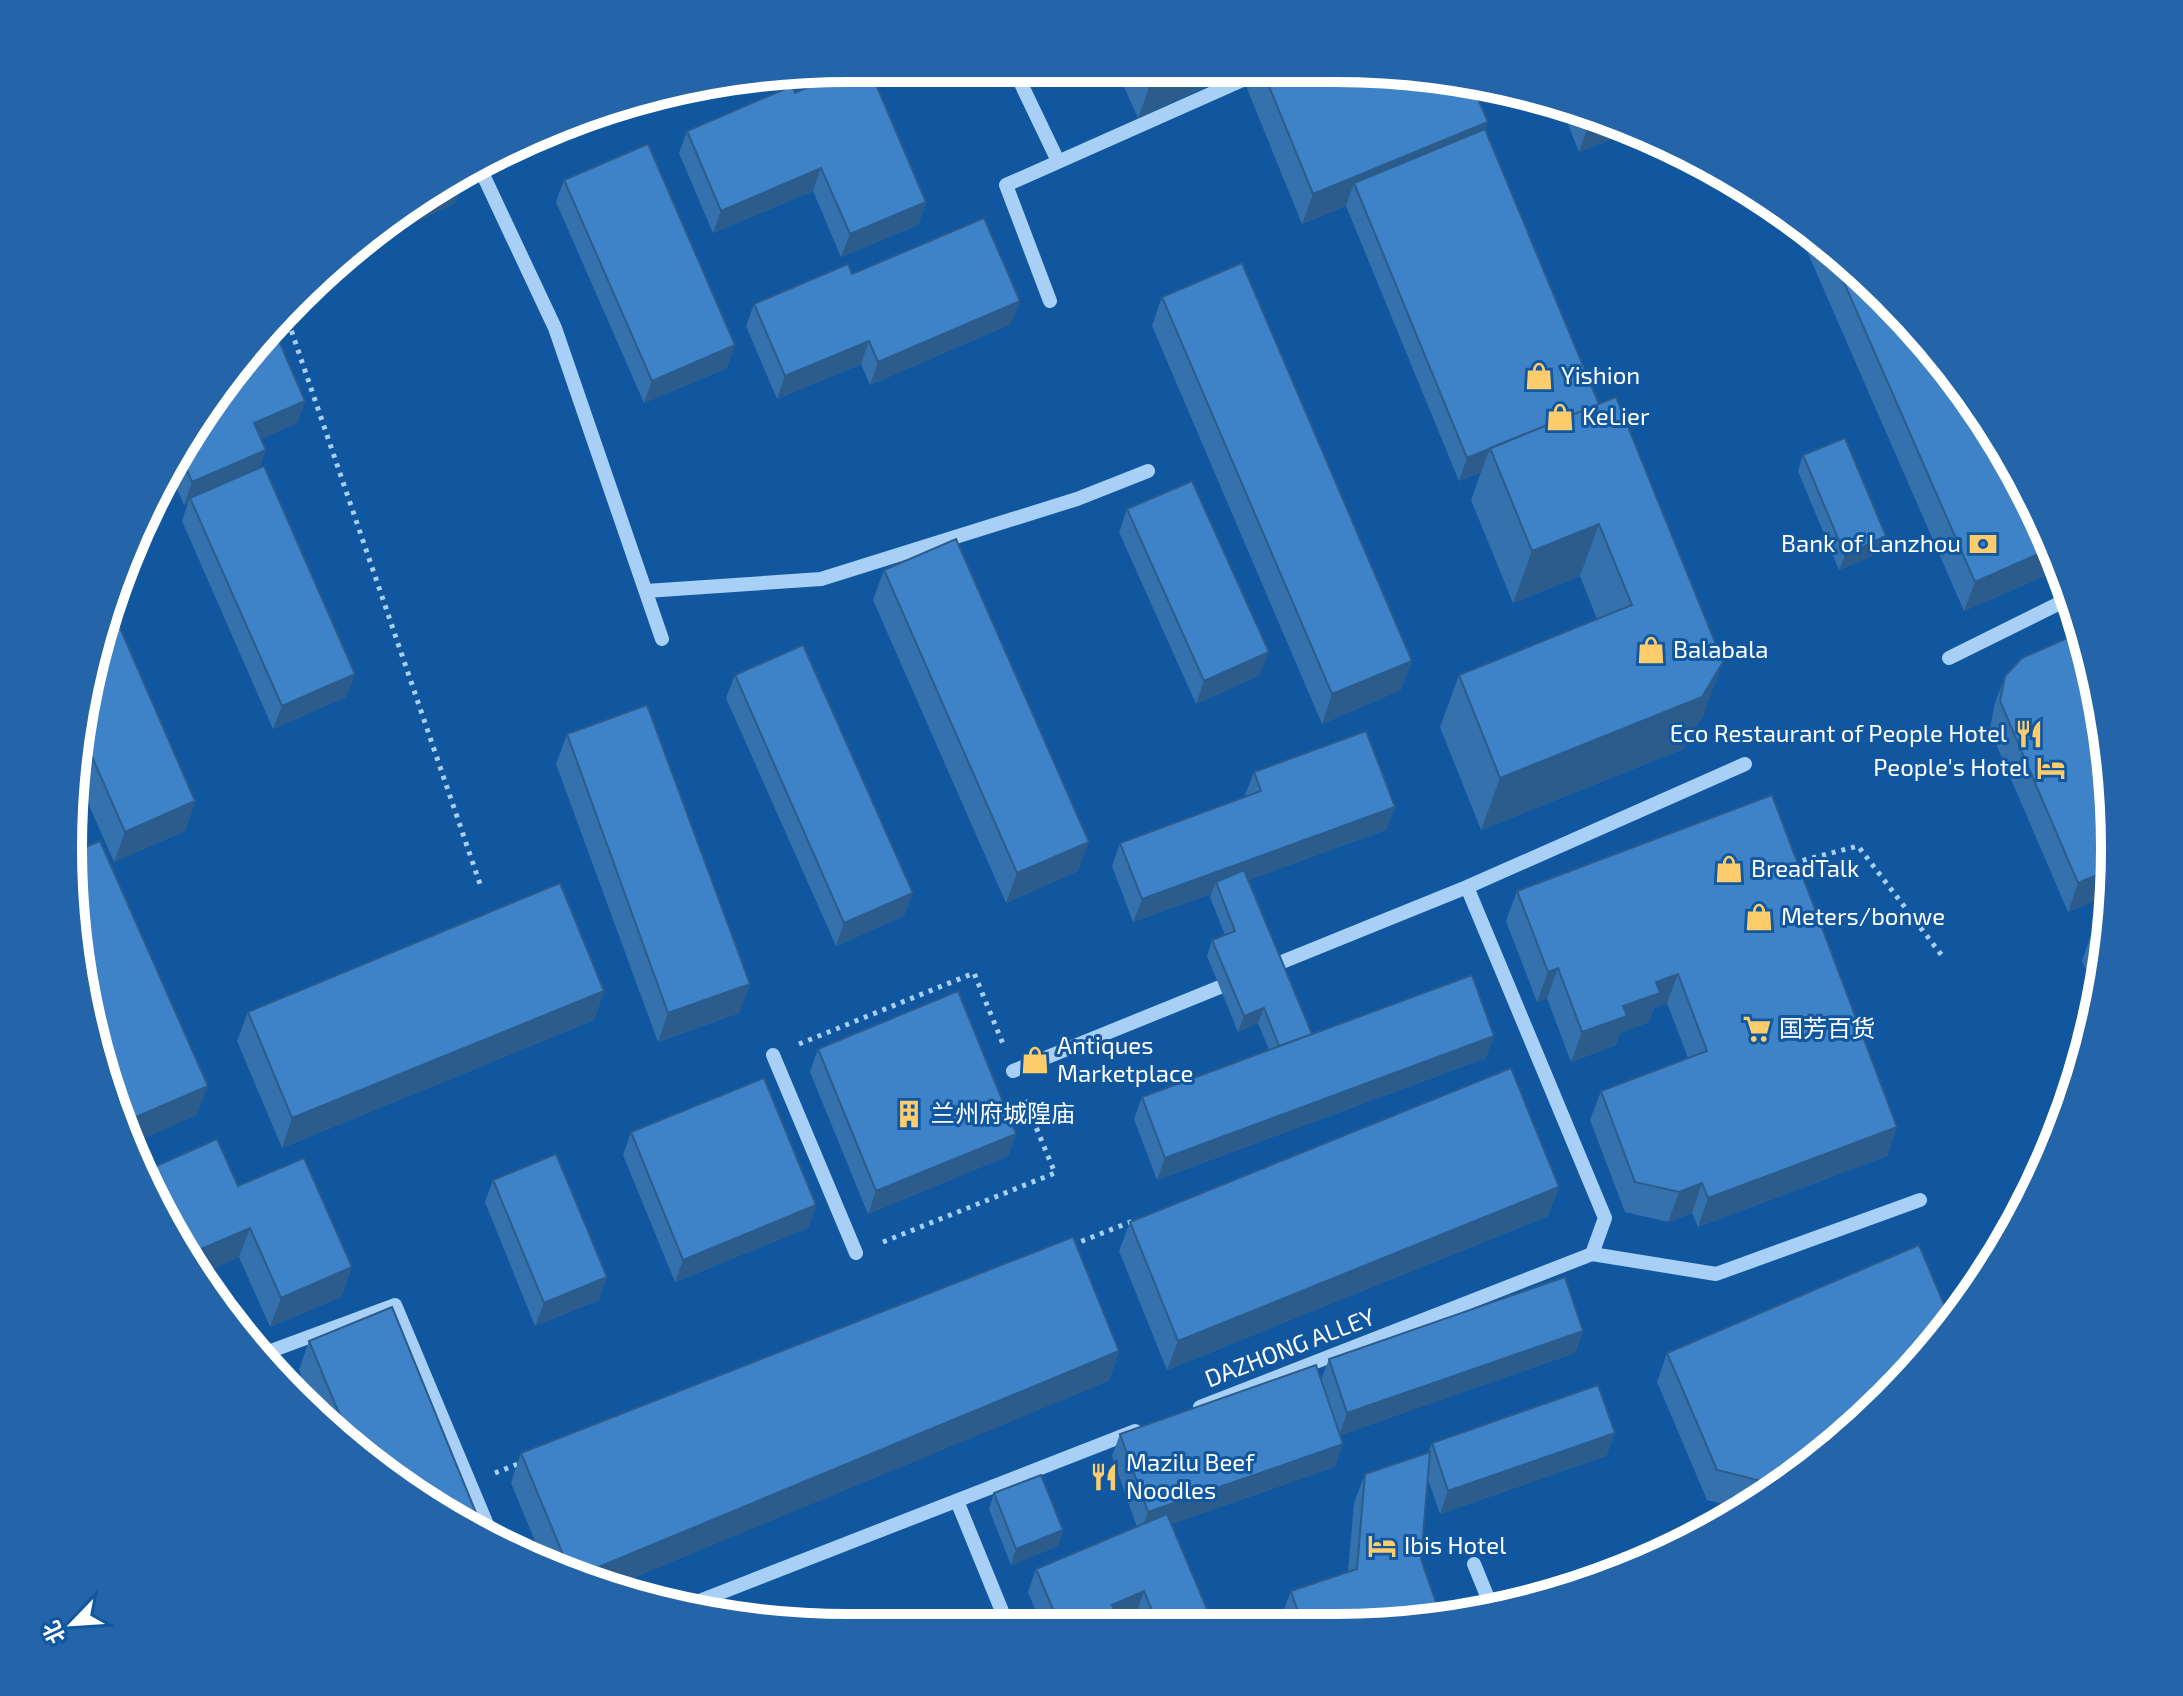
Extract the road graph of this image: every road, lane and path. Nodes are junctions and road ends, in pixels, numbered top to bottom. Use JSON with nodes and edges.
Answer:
{"nodes":[{"id":1,"x":1020,"y":82,"type":"edge"},
{"id":2,"x":1237,"y":82,"type":"edge"},
{"id":3,"x":1058,"y":161,"type":"junction"},
{"id":4,"x":483,"y":175,"type":"edge"},
{"id":5,"x":1050,"y":301,"type":"dead end"},
{"id":6,"x":289,"y":324,"type":"edge"},
{"id":7,"x":1148,"y":471,"type":"dead end"},
{"id":8,"x":646,"y":591,"type":"junction"},
{"id":9,"x":2060,"y":603,"type":"edge"},
{"id":10,"x":662,"y":639,"type":"dead end"},
{"id":11,"x":1949,"y":658,"type":"dead end"},
{"id":12,"x":1745,"y":764,"type":"dead end"},
{"id":13,"x":1786,"y":865,"type":"edge"},
{"id":14,"x":481,"y":887,"type":"dead end"},
{"id":15,"x":1467,"y":887,"type":"junction"},
{"id":16,"x":1943,"y":957,"type":"dead end"},
{"id":17,"x":1272,"y":966,"type":"edge"},
{"id":18,"x":1220,"y":987,"type":"edge"},
{"id":19,"x":773,"y":1055,"type":"joint"},
{"id":20,"x":1013,"y":1071,"type":"junction"},
{"id":21,"x":1920,"y":1200,"type":"dead end"},
{"id":22,"x":1138,"y":1219,"type":"edge"},
{"id":23,"x":1064,"y":1248,"type":"edge"},
{"id":24,"x":856,"y":1253,"type":"joint"},
{"id":25,"x":1592,"y":1254,"type":"junction"},
{"id":26,"x":270,"y":1351,"type":"edge"},
{"id":27,"x":1179,"y":1415,"type":"edge"},
{"id":28,"x":1149,"y":1426,"type":"edge"},
{"id":29,"x":529,"y":1459,"type":"edge"},
{"id":30,"x":469,"y":1483,"type":"junction"},
{"id":31,"x":957,"y":1501,"type":"junction"},
{"id":32,"x":486,"y":1522,"type":"edge"},
{"id":33,"x":1474,"y":1564,"type":"dead end"},
{"id":34,"x":1488,"y":1598,"type":"edge"},
{"id":35,"x":703,"y":1600,"type":"edge"},
{"id":36,"x":1003,"y":1614,"type":"edge"}],
"edges":[{"from":1,"to":3,"type":"street"},
{"from":2,"to":3,"type":"street"},
{"from":3,"to":5,"type":"street"},
{"from":4,"to":8,"type":"street"},
{"from":6,"to":14,"type":"path"},
{"from":7,"to":8,"type":"street"},
{"from":8,"to":10,"type":"street"},
{"from":9,"to":11,"type":"street"},
{"from":12,"to":15,"type":"street"},
{"from":13,"to":16,"type":"path"},
{"from":15,"to":17,"type":"street"},
{"from":15,"to":25,"type":"street"},
{"from":18,"to":20,"type":"street"},
{"from":19,"to":20,"type":"path"},
{"from":19,"to":24,"type":"street"},
{"from":20,"to":24,"type":"path"},
{"from":21,"to":25,"type":"street"},
{"from":22,"to":23,"type":"path"},
{"from":25,"to":27,"type":"street","name":"DAZHONG ALLEY"},
{"from":26,"to":30,"type":"street"},
{"from":28,"to":31,"type":"street"},
{"from":29,"to":30,"type":"path"},
{"from":30,"to":32,"type":"street"},
{"from":31,"to":35,"type":"street"},
{"from":31,"to":36,"type":"street"},
{"from":33,"to":34,"type":"street"}]}
